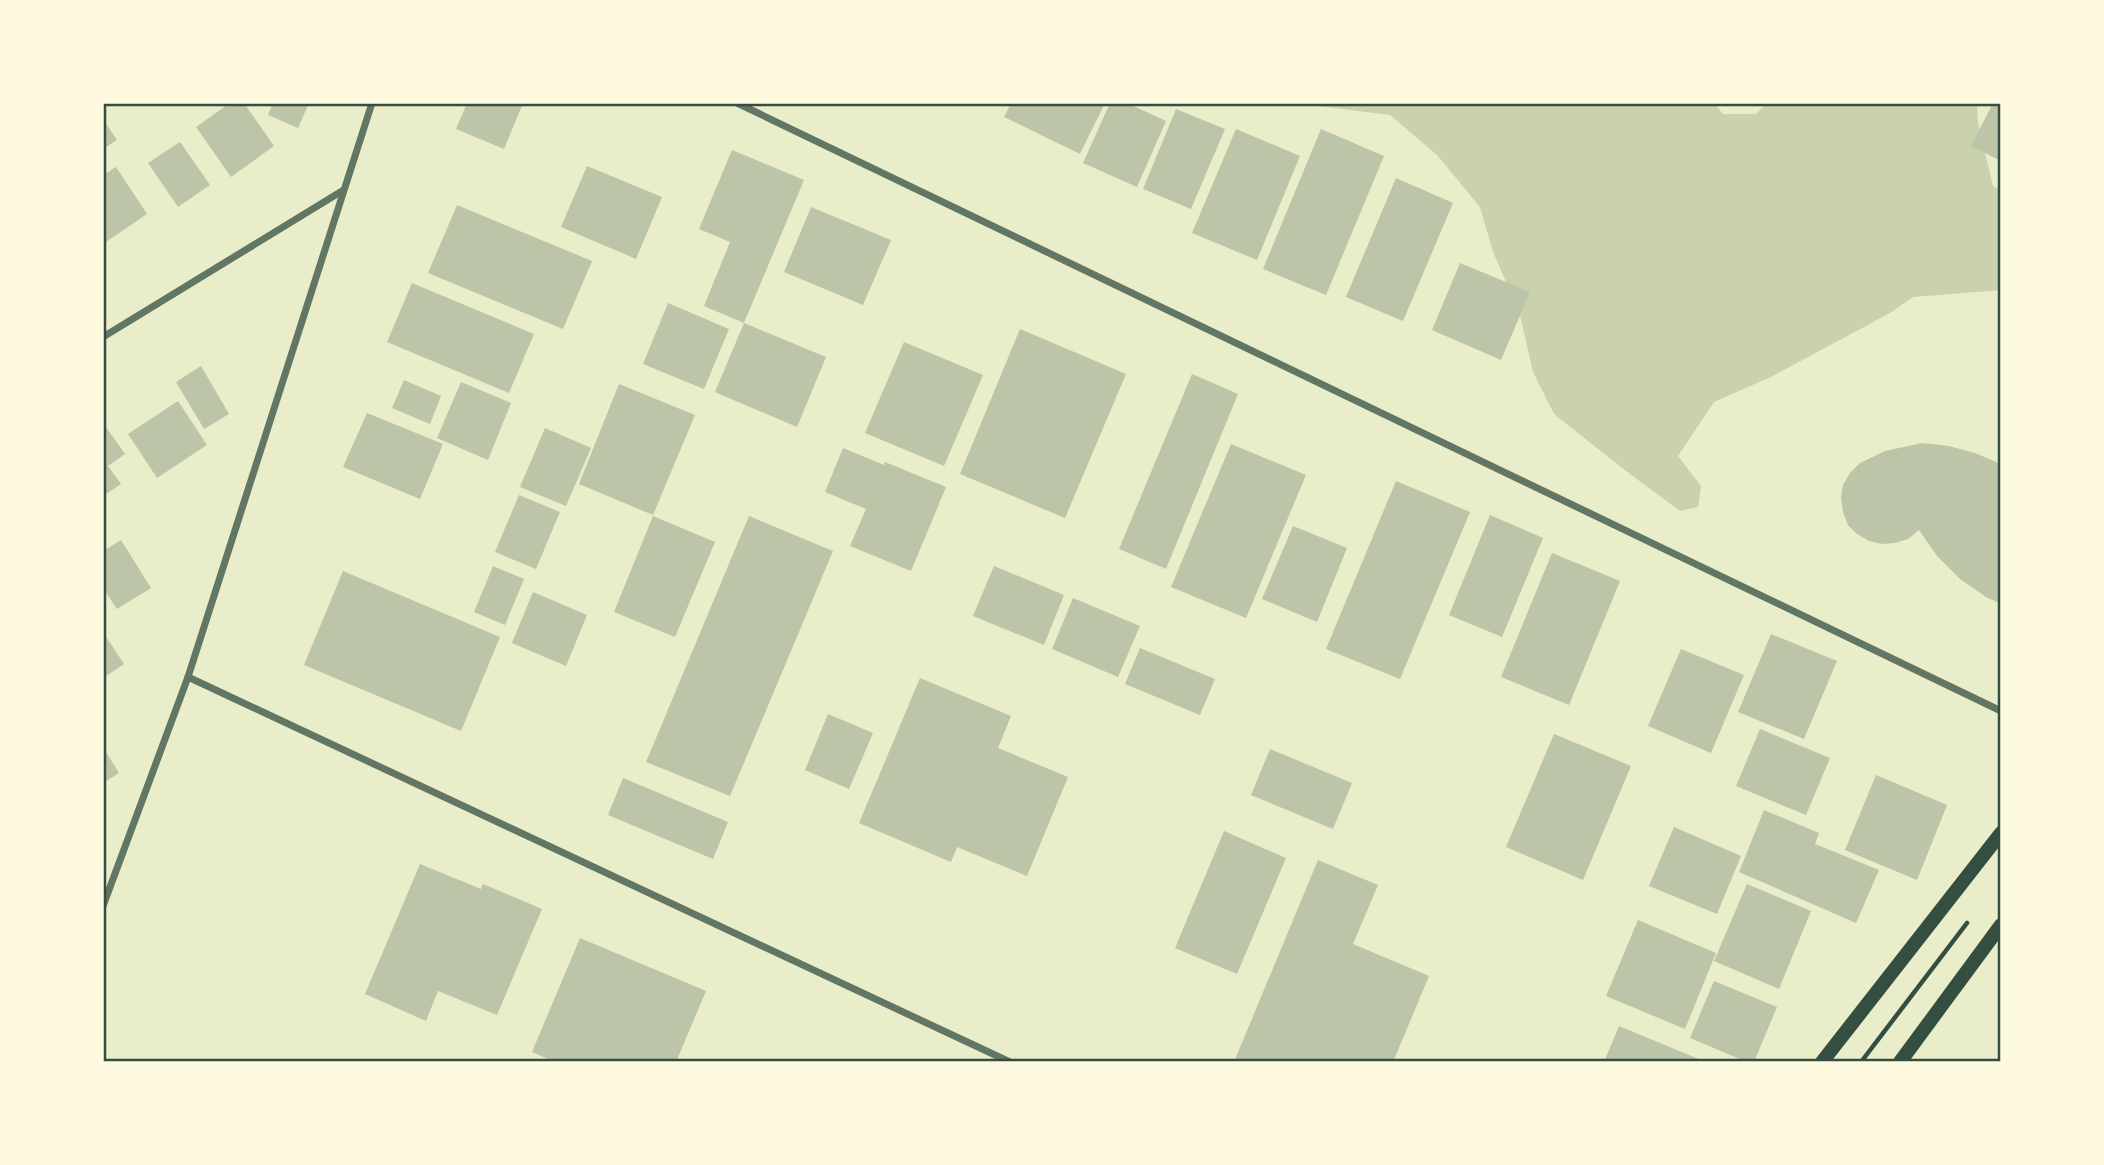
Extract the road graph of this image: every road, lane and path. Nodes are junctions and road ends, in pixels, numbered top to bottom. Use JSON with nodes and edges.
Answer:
{"nodes":[{"id":1,"x":372,"y":103,"type":"edge"},
{"id":2,"x":737,"y":103,"type":"edge"},
{"id":3,"x":342,"y":191,"type":"junction"},
{"id":4,"x":103,"y":337,"type":"edge"},
{"id":5,"x":188,"y":677,"type":"junction"},
{"id":6,"x":2001,"y":710,"type":"edge"},
{"id":7,"x":2001,"y":834,"type":"edge"},
{"id":8,"x":103,"y":906,"type":"edge"},
{"id":9,"x":1968,"y":922,"type":"dead end"},
{"id":10,"x":2001,"y":925,"type":"edge"},
{"id":11,"x":1010,"y":1062,"type":"edge"},
{"id":12,"x":1822,"y":1062,"type":"edge"},
{"id":13,"x":1861,"y":1062,"type":"edge"},
{"id":14,"x":1900,"y":1062,"type":"edge"}],
"edges":[{"from":1,"to":3,"type":"street"},
{"from":2,"to":6,"type":"street"},
{"from":3,"to":4,"type":"street"},
{"from":3,"to":5,"type":"street"},
{"from":5,"to":8,"type":"street"},
{"from":5,"to":11,"type":"street"},
{"from":7,"to":12,"type":"main road"},
{"from":9,"to":13,"type":"path"},
{"from":10,"to":14,"type":"main road"}]}
